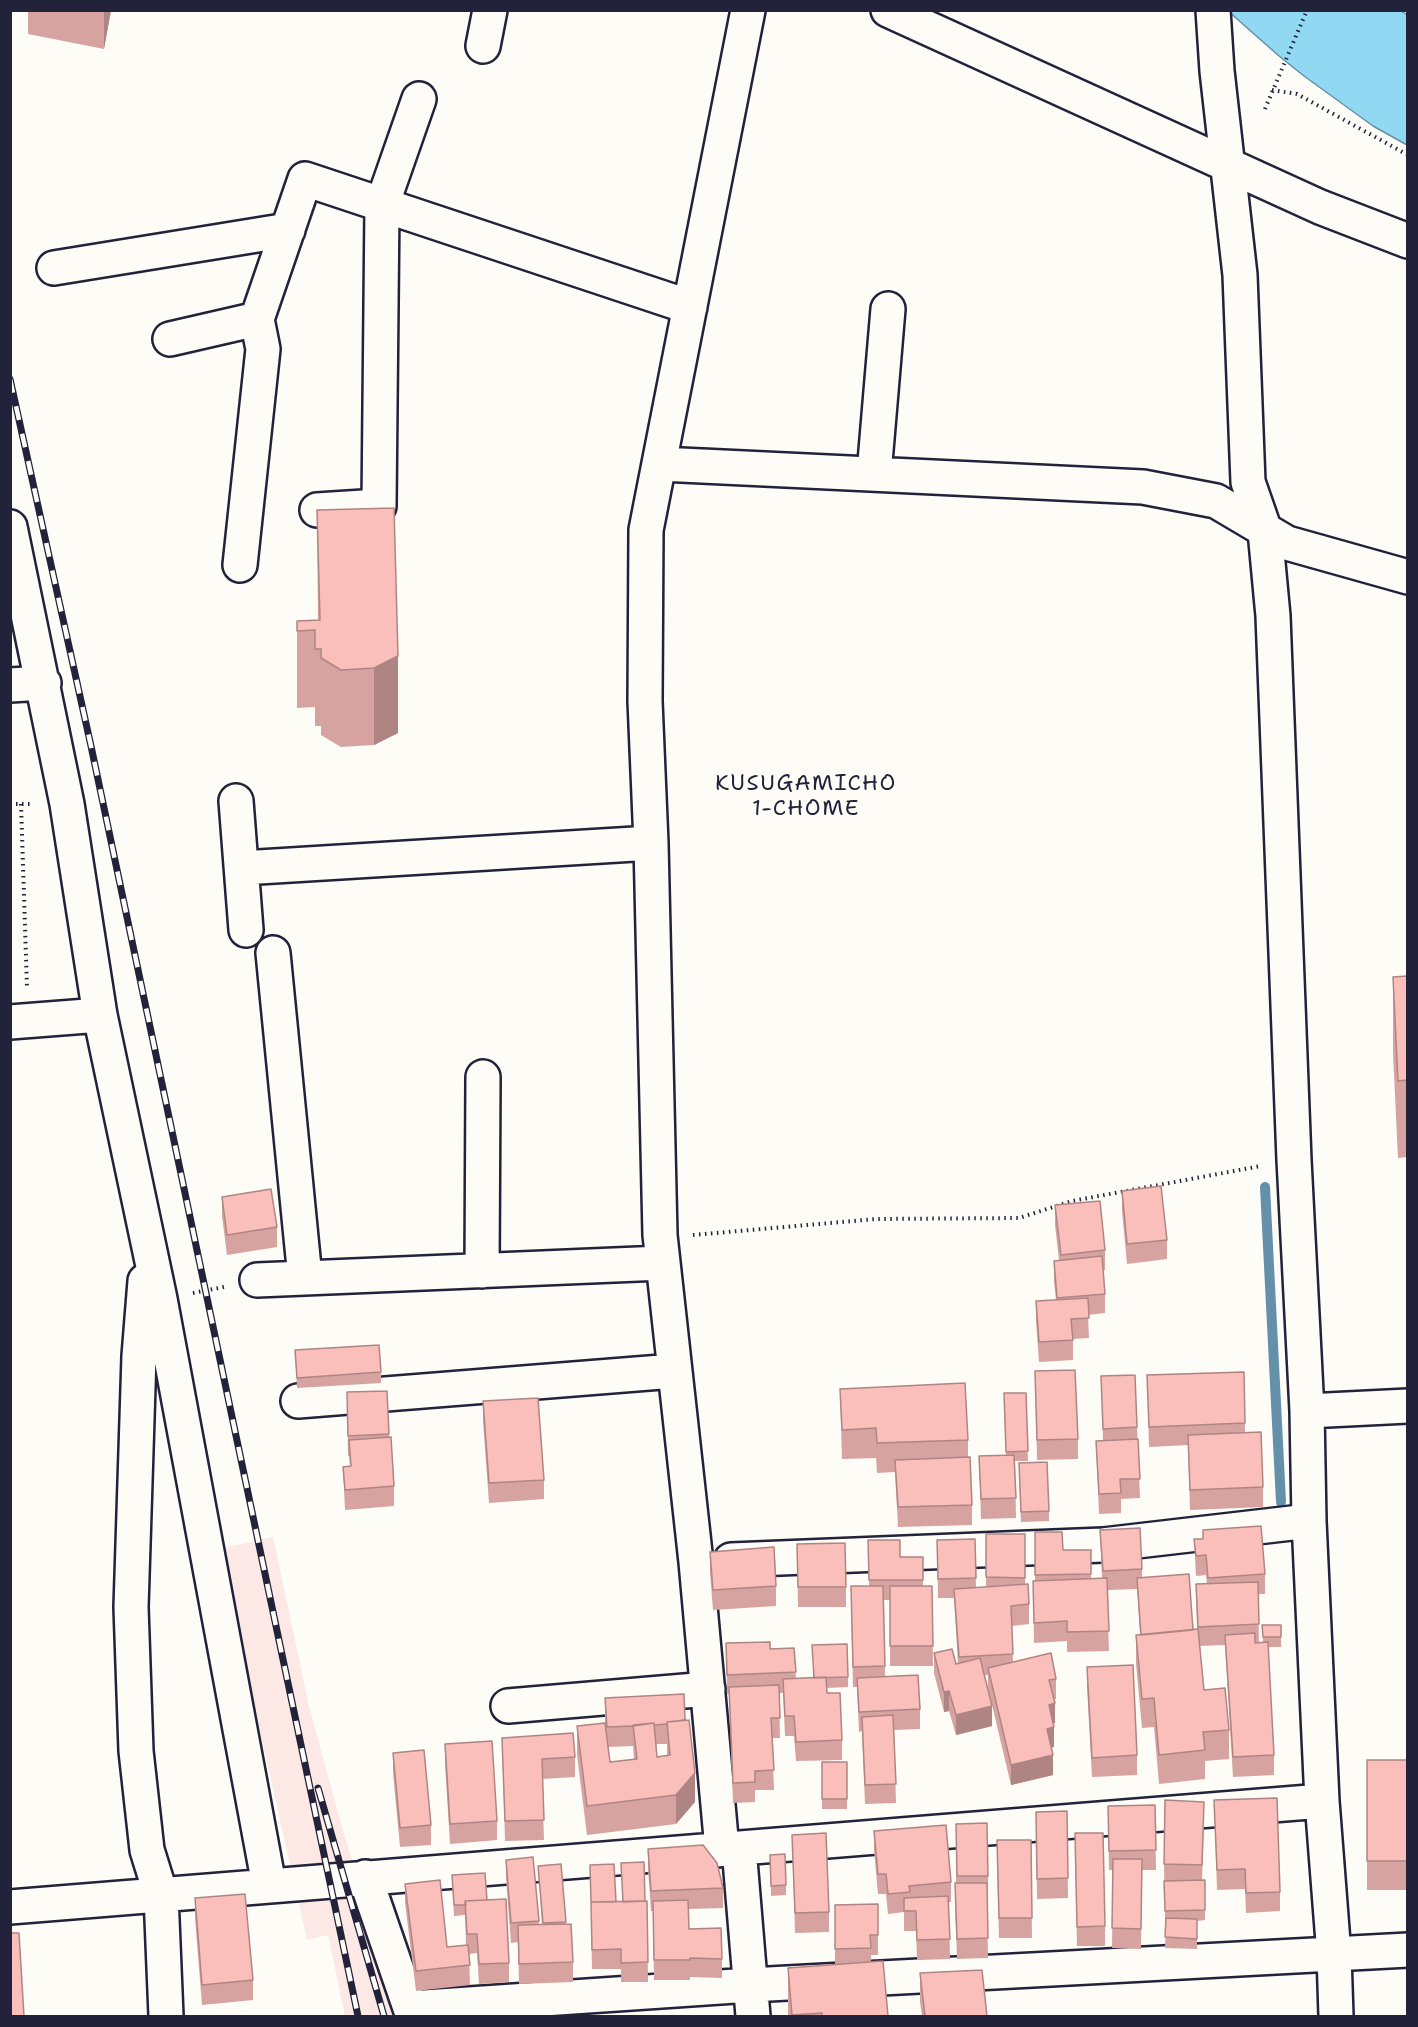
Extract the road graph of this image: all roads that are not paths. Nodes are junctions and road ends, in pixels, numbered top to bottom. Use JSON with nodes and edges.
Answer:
{"nodes":[{"id":1,"x":490,"y":10,"type":"edge"},
{"id":2,"x":748,"y":10,"type":"edge"},
{"id":3,"x":888,"y":10,"type":"edge"},
{"id":4,"x":1213,"y":10,"type":"edge"},
{"id":5,"x":483,"y":46,"type":"dead end"},
{"id":6,"x":419,"y":99,"type":"dead end"},
{"id":7,"x":1228,"y":166,"type":"junction"},
{"id":8,"x":382,"y":205,"type":"junction"},
{"id":9,"x":288,"y":230,"type":"junction"},
{"id":10,"x":1407,"y":241,"type":"edge"},
{"id":11,"x":54,"y":268,"type":"dead end"},
{"id":12,"x":690,"y":307,"type":"junction"},
{"id":13,"x":888,"y":309,"type":"dead end"},
{"id":14,"x":257,"y":319,"type":"junction"},
{"id":15,"x":170,"y":339,"type":"dead end"},
{"id":16,"x":660,"y":464,"type":"junction"},
{"id":17,"x":874,"y":474,"type":"junction"},
{"id":18,"x":317,"y":510,"type":"edge"},
{"id":19,"x":10,"y":527,"type":"edge"},
{"id":20,"x":1266,"y":531,"type":"junction"},
{"id":21,"x":240,"y":565,"type":"dead end"},
{"id":22,"x":1407,"y":577,"type":"edge"},
{"id":23,"x":44,"y":683,"type":"junction"},
{"id":24,"x":10,"y":685,"type":"edge"},
{"id":25,"x":236,"y":801,"type":"dead end"},
{"id":26,"x":651,"y":843,"type":"junction"},
{"id":27,"x":242,"y":868,"type":"junction"},
{"id":28,"x":246,"y":930,"type":"dead end"},
{"id":29,"x":273,"y":953,"type":"dead end"},
{"id":30,"x":100,"y":1015,"type":"junction"},
{"id":31,"x":19,"y":1022,"type":"edge"},
{"id":32,"x":483,"y":1077,"type":"dead end"},
{"id":33,"x":147,"y":1241,"type":"junction"},
{"id":34,"x":661,"y":1249,"type":"junction"},
{"id":35,"x":482,"y":1271,"type":"junction"},
{"id":36,"x":305,"y":1278,"type":"junction"},
{"id":37,"x":257,"y":1280,"type":"road end"},
{"id":38,"x":674,"y":1371,"type":"junction"},
{"id":39,"x":298,"y":1401,"type":"dead end"},
{"id":40,"x":1407,"y":1406,"type":"edge"},
{"id":41,"x":1307,"y":1411,"type":"junction"},
{"id":42,"x":1310,"y":1521,"type":"junction"},
{"id":43,"x":696,"y":1562,"type":"junction"},
{"id":44,"x":708,"y":1689,"type":"junction"},
{"id":45,"x":508,"y":1706,"type":"dead end"},
{"id":46,"x":1323,"y":1801,"type":"junction"},
{"id":47,"x":730,"y":1848,"type":"junction"},
{"id":48,"x":365,"y":1877,"type":"junction"},
{"id":49,"x":269,"y":1885,"type":"junction"},
{"id":50,"x":161,"y":1895,"type":"junction"},
{"id":51,"x":10,"y":1906,"type":"edge"},
{"id":52,"x":1407,"y":1950,"type":"edge"},
{"id":53,"x":1334,"y":1955,"type":"junction"},
{"id":54,"x":752,"y":2001,"type":"edge"},
{"id":55,"x":166,"y":2016,"type":"edge"},
{"id":56,"x":1336,"y":2016,"type":"edge"}],
"edges":[{"from":1,"to":5,"type":"street"},
{"from":2,"to":12,"type":"street"},
{"from":3,"to":7,"type":"street"},
{"from":4,"to":7,"type":"street"},
{"from":6,"to":8,"type":"street"},
{"from":7,"to":10,"type":"street"},
{"from":7,"to":20,"type":"street"},
{"from":8,"to":9,"type":"street"},
{"from":8,"to":12,"type":"street"},
{"from":8,"to":18,"type":"street"},
{"from":9,"to":11,"type":"street"},
{"from":9,"to":14,"type":"street"},
{"from":12,"to":16,"type":"street"},
{"from":13,"to":17,"type":"street"},
{"from":14,"to":15,"type":"street"},
{"from":14,"to":21,"type":"street"},
{"from":16,"to":17,"type":"street"},
{"from":16,"to":26,"type":"street"},
{"from":17,"to":20,"type":"street"},
{"from":19,"to":23,"type":"street"},
{"from":20,"to":22,"type":"street"},
{"from":20,"to":41,"type":"street"},
{"from":23,"to":24,"type":"street"},
{"from":23,"to":30,"type":"street"},
{"from":25,"to":27,"type":"street"},
{"from":26,"to":27,"type":"street"},
{"from":26,"to":34,"type":"street"},
{"from":27,"to":28,"type":"street"},
{"from":29,"to":36,"type":"street"},
{"from":30,"to":31,"type":"street"},
{"from":30,"to":33,"type":"street"},
{"from":32,"to":35,"type":"street"},
{"from":33,"to":49,"type":"street"},
{"from":33,"to":50,"type":"street"},
{"from":34,"to":35,"type":"street"},
{"from":34,"to":38,"type":"street"},
{"from":35,"to":36,"type":"street"},
{"from":36,"to":37,"type":"street"},
{"from":38,"to":39,"type":"street"},
{"from":38,"to":43,"type":"street"},
{"from":40,"to":41,"type":"street"},
{"from":41,"to":42,"type":"street"},
{"from":42,"to":43,"type":"street"},
{"from":42,"to":46,"type":"street"},
{"from":43,"to":44,"type":"street"},
{"from":44,"to":45,"type":"street"},
{"from":44,"to":47,"type":"street"},
{"from":46,"to":47,"type":"street"},
{"from":46,"to":53,"type":"street"},
{"from":47,"to":48,"type":"street"},
{"from":47,"to":54,"type":"street"},
{"from":48,"to":49,"type":"street"},
{"from":48,"to":54,"type":"street"},
{"from":49,"to":50,"type":"street"},
{"from":50,"to":51,"type":"street"},
{"from":50,"to":55,"type":"street"},
{"from":52,"to":53,"type":"street"},
{"from":53,"to":54,"type":"street"},
{"from":53,"to":56,"type":"street"}]}
